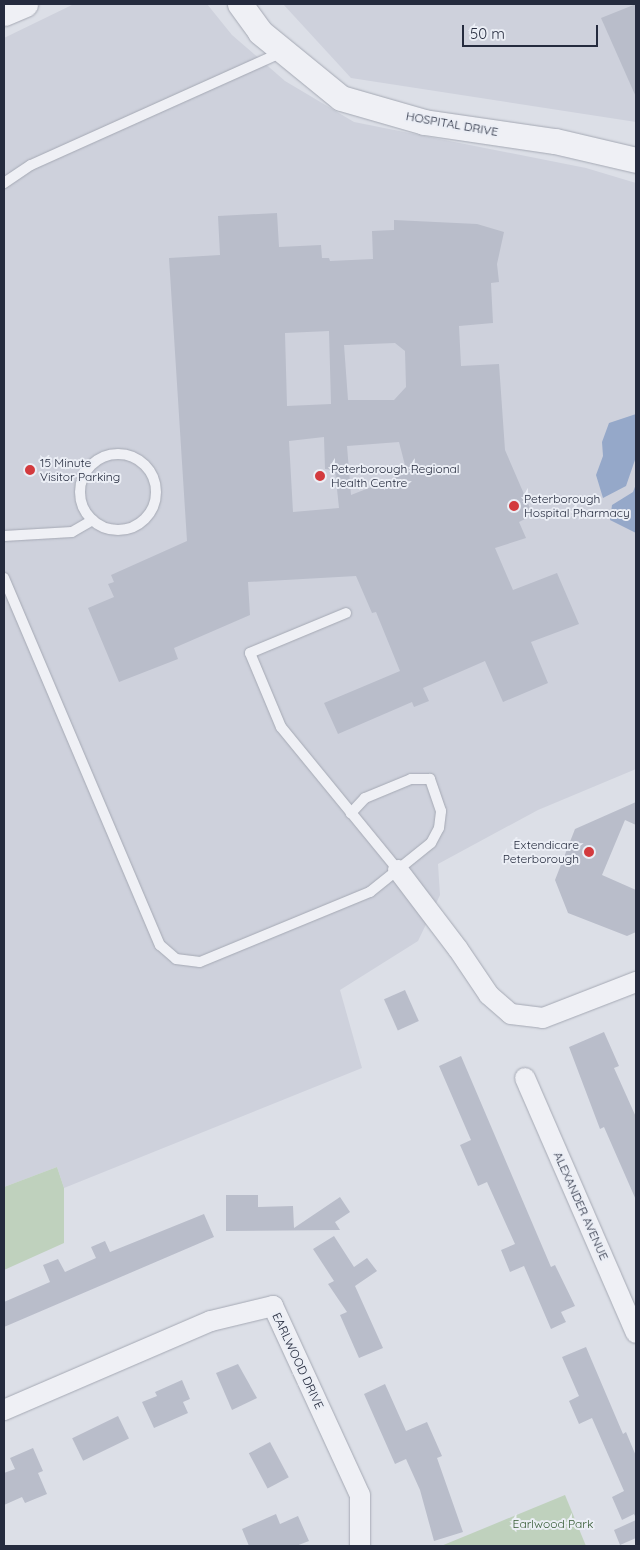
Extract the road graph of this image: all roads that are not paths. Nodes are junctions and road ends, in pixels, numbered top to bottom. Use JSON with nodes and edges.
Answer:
{"nodes":[{"id":1,"x":25,"y":4,"type":"edge"},
{"id":2,"x":240,"y":4,"type":"edge"},
{"id":3,"x":4,"y":14,"type":"edge"},
{"id":4,"x":284,"y":52,"type":"junction"},
{"id":5,"x":636,"y":160,"type":"edge"},
{"id":6,"x":4,"y":183,"type":"edge"},
{"id":7,"x":93,"y":520,"type":"junction"},
{"id":8,"x":4,"y":536,"type":"edge"},
{"id":9,"x":4,"y":578,"type":"edge"},
{"id":10,"x":346,"y":612,"type":"dead end"},
{"id":11,"x":351,"y":813,"type":"junction"},
{"id":12,"x":398,"y":870,"type":"junction"},
{"id":13,"x":636,"y":982,"type":"edge"},
{"id":14,"x":525,"y":1078,"type":"dead end"},
{"id":15,"x":636,"y":1333,"type":"edge"},
{"id":16,"x":4,"y":1410,"type":"edge"},
{"id":17,"x":360,"y":1546,"type":"edge"}],
"edges":[{"from":1,"to":3,"type":"street"},
{"from":2,"to":4,"type":"street","name":"HOSPITAL DRIVE"},
{"from":4,"to":5,"type":"street","name":"HOSPITAL DRIVE"},
{"from":4,"to":6,"type":"lane"},
{"from":7,"to":7,"type":"lane"},
{"from":7,"to":8,"type":"lane"},
{"from":9,"to":12,"type":"lane"},
{"from":10,"to":11,"type":"lane"},
{"from":11,"to":12,"type":"lane"},
{"from":11,"to":12,"type":"lane"},
{"from":12,"to":13,"type":"street"},
{"from":14,"to":15,"type":"street","name":"ALEXANDER AVENUE"},
{"from":16,"to":17,"type":"street","name":"EARLWOOD DRIVE"}]}
